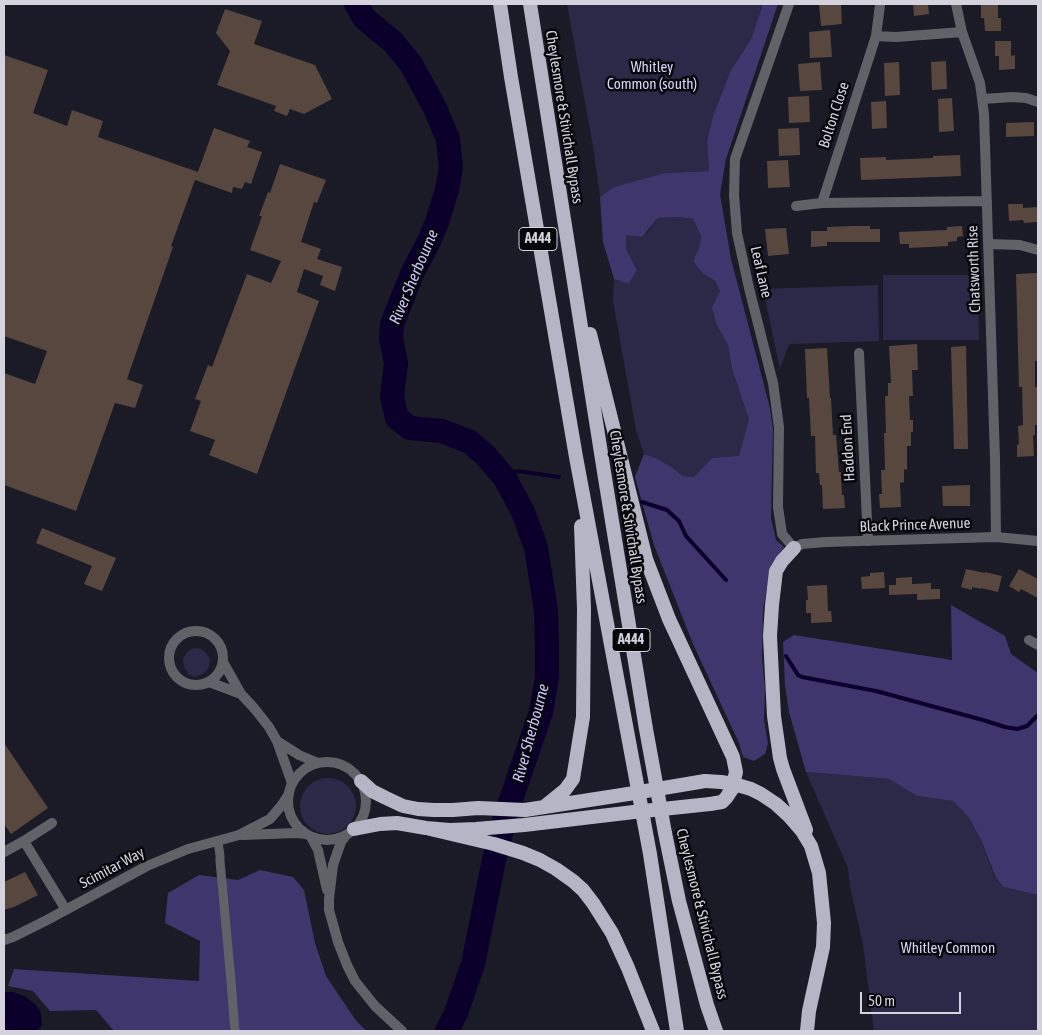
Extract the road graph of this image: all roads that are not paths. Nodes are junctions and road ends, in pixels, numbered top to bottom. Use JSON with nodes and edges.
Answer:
{"nodes":[{"id":1,"x":500,"y":4,"type":"edge"},
{"id":2,"x":530,"y":4,"type":"edge"},
{"id":3,"x":789,"y":4,"type":"edge"},
{"id":4,"x":956,"y":4,"type":"edge"},
{"id":5,"x":880,"y":5,"type":"dead end"},
{"id":6,"x":962,"y":32,"type":"junction"},
{"id":7,"x":876,"y":36,"type":"junction"},
{"id":8,"x":983,"y":99,"type":"junction"},
{"id":9,"x":1038,"y":102,"type":"edge"},
{"id":10,"x":987,"y":201,"type":"junction"},
{"id":11,"x":822,"y":203,"type":"junction"},
{"id":12,"x":796,"y":206,"type":"dead end"},
{"id":13,"x":567,"y":243,"type":"junction"},
{"id":14,"x":989,"y":244,"type":"junction"},
{"id":15,"x":1038,"y":250,"type":"edge"},
{"id":16,"x":859,"y":353,"type":"dead end"},
{"id":17,"x":579,"y":475,"type":"junction"},
{"id":18,"x":996,"y":537,"type":"junction"},
{"id":19,"x":868,"y":541,"type":"junction"},
{"id":20,"x":1038,"y":541,"type":"edge"},
{"id":21,"x":794,"y":548,"type":"junction"},
{"id":22,"x":223,"y":662,"type":"junction"},
{"id":23,"x":209,"y":682,"type":"junction"},
{"id":24,"x":241,"y":694,"type":"junction"},
{"id":25,"x":278,"y":741,"type":"junction"},
{"id":26,"x":318,"y":763,"type":"junction"},
{"id":27,"x":361,"y":781,"type":"junction"},
{"id":28,"x":292,"y":783,"type":"junction"},
{"id":29,"x":734,"y":784,"type":"junction"},
{"id":30,"x":289,"y":794,"type":"junction"},
{"id":31,"x":544,"y":807,"type":"junction"},
{"id":32,"x":52,"y":823,"type":"dead end"},
{"id":33,"x":350,"y":832,"type":"junction"},
{"id":34,"x":475,"y":834,"type":"junction"},
{"id":35,"x":239,"y":835,"type":"junction"},
{"id":36,"x":308,"y":836,"type":"junction"},
{"id":37,"x":24,"y":841,"type":"junction"},
{"id":38,"x":218,"y":841,"type":"junction"},
{"id":39,"x":811,"y":846,"type":"junction"},
{"id":40,"x":4,"y":852,"type":"edge"},
{"id":41,"x":329,"y":899,"type":"junction"},
{"id":42,"x":66,"y":910,"type":"junction"},
{"id":43,"x":4,"y":940,"type":"edge"},
{"id":44,"x":235,"y":1031,"type":"edge"},
{"id":45,"x":402,"y":1031,"type":"edge"},
{"id":46,"x":653,"y":1031,"type":"edge"},
{"id":47,"x":677,"y":1031,"type":"edge"},
{"id":48,"x":716,"y":1031,"type":"edge"},
{"id":49,"x":807,"y":1031,"type":"edge"}],
"edges":[{"from":1,"to":17,"type":"highway","number":"A444"},
{"from":2,"to":13,"type":"highway","name":"Cheylesmore & Stivichall Bypass","number":"A444"},
{"from":3,"to":21,"type":"street","name":"Leaf Lane"},
{"from":4,"to":6,"type":"street","name":"Chatsworth Rise"},
{"from":5,"to":7,"type":"street","name":"Bolton Close"},
{"from":6,"to":7,"type":"street"},
{"from":6,"to":8,"type":"street","name":"Chatsworth Rise"},
{"from":7,"to":11,"type":"street","name":"Bolton Close"},
{"from":8,"to":9,"type":"street"},
{"from":8,"to":10,"type":"street","name":"Chatsworth Rise"},
{"from":10,"to":11,"type":"street"},
{"from":10,"to":14,"type":"street","name":"Chatsworth Rise"},
{"from":11,"to":12,"type":"street"},
{"from":13,"to":29,"type":"highway"},
{"from":13,"to":48,"type":"highway","name":"Cheylesmore & Stivichall Bypass","number":"A444"},
{"from":14,"to":15,"type":"street"},
{"from":14,"to":18,"type":"street","name":"Chatsworth Rise"},
{"from":16,"to":19,"type":"street","name":"Haddon End"},
{"from":17,"to":31,"type":"highway"},
{"from":17,"to":47,"type":"highway","number":"A444"},
{"from":18,"to":19,"type":"street","name":"Black Prince Avenue"},
{"from":18,"to":20,"type":"street","name":"Black Prince Avenue"},
{"from":19,"to":21,"type":"street","name":"Black Prince Avenue"},
{"from":21,"to":39,"type":"highway"},
{"from":22,"to":23,"type":"street"},
{"from":22,"to":23,"type":"street"},
{"from":22,"to":24,"type":"street"},
{"from":23,"to":24,"type":"street"},
{"from":24,"to":25,"type":"street"},
{"from":25,"to":26,"type":"street"},
{"from":25,"to":28,"type":"street"},
{"from":26,"to":27,"type":"street"},
{"from":26,"to":28,"type":"street"},
{"from":27,"to":31,"type":"highway"},
{"from":27,"to":33,"type":"street"},
{"from":28,"to":30,"type":"street"},
{"from":29,"to":31,"type":"highway","bridge":true},
{"from":29,"to":34,"type":"highway","bridge":true},
{"from":29,"to":39,"type":"highway"},
{"from":30,"to":35,"type":"street"},
{"from":30,"to":36,"type":"street"},
{"from":32,"to":37,"type":"street"},
{"from":33,"to":34,"type":"highway"},
{"from":33,"to":36,"type":"street"},
{"from":33,"to":41,"type":"street"},
{"from":34,"to":46,"type":"highway"},
{"from":35,"to":36,"type":"street"},
{"from":35,"to":38,"type":"street","name":"Scimitar Way"},
{"from":36,"to":41,"type":"street"},
{"from":37,"to":40,"type":"street"},
{"from":37,"to":42,"type":"street"},
{"from":38,"to":42,"type":"street","name":"Scimitar Way"},
{"from":38,"to":44,"type":"street"},
{"from":39,"to":49,"type":"highway"},
{"from":41,"to":45,"type":"street"},
{"from":42,"to":43,"type":"street","name":"Scimitar Way"}]}
